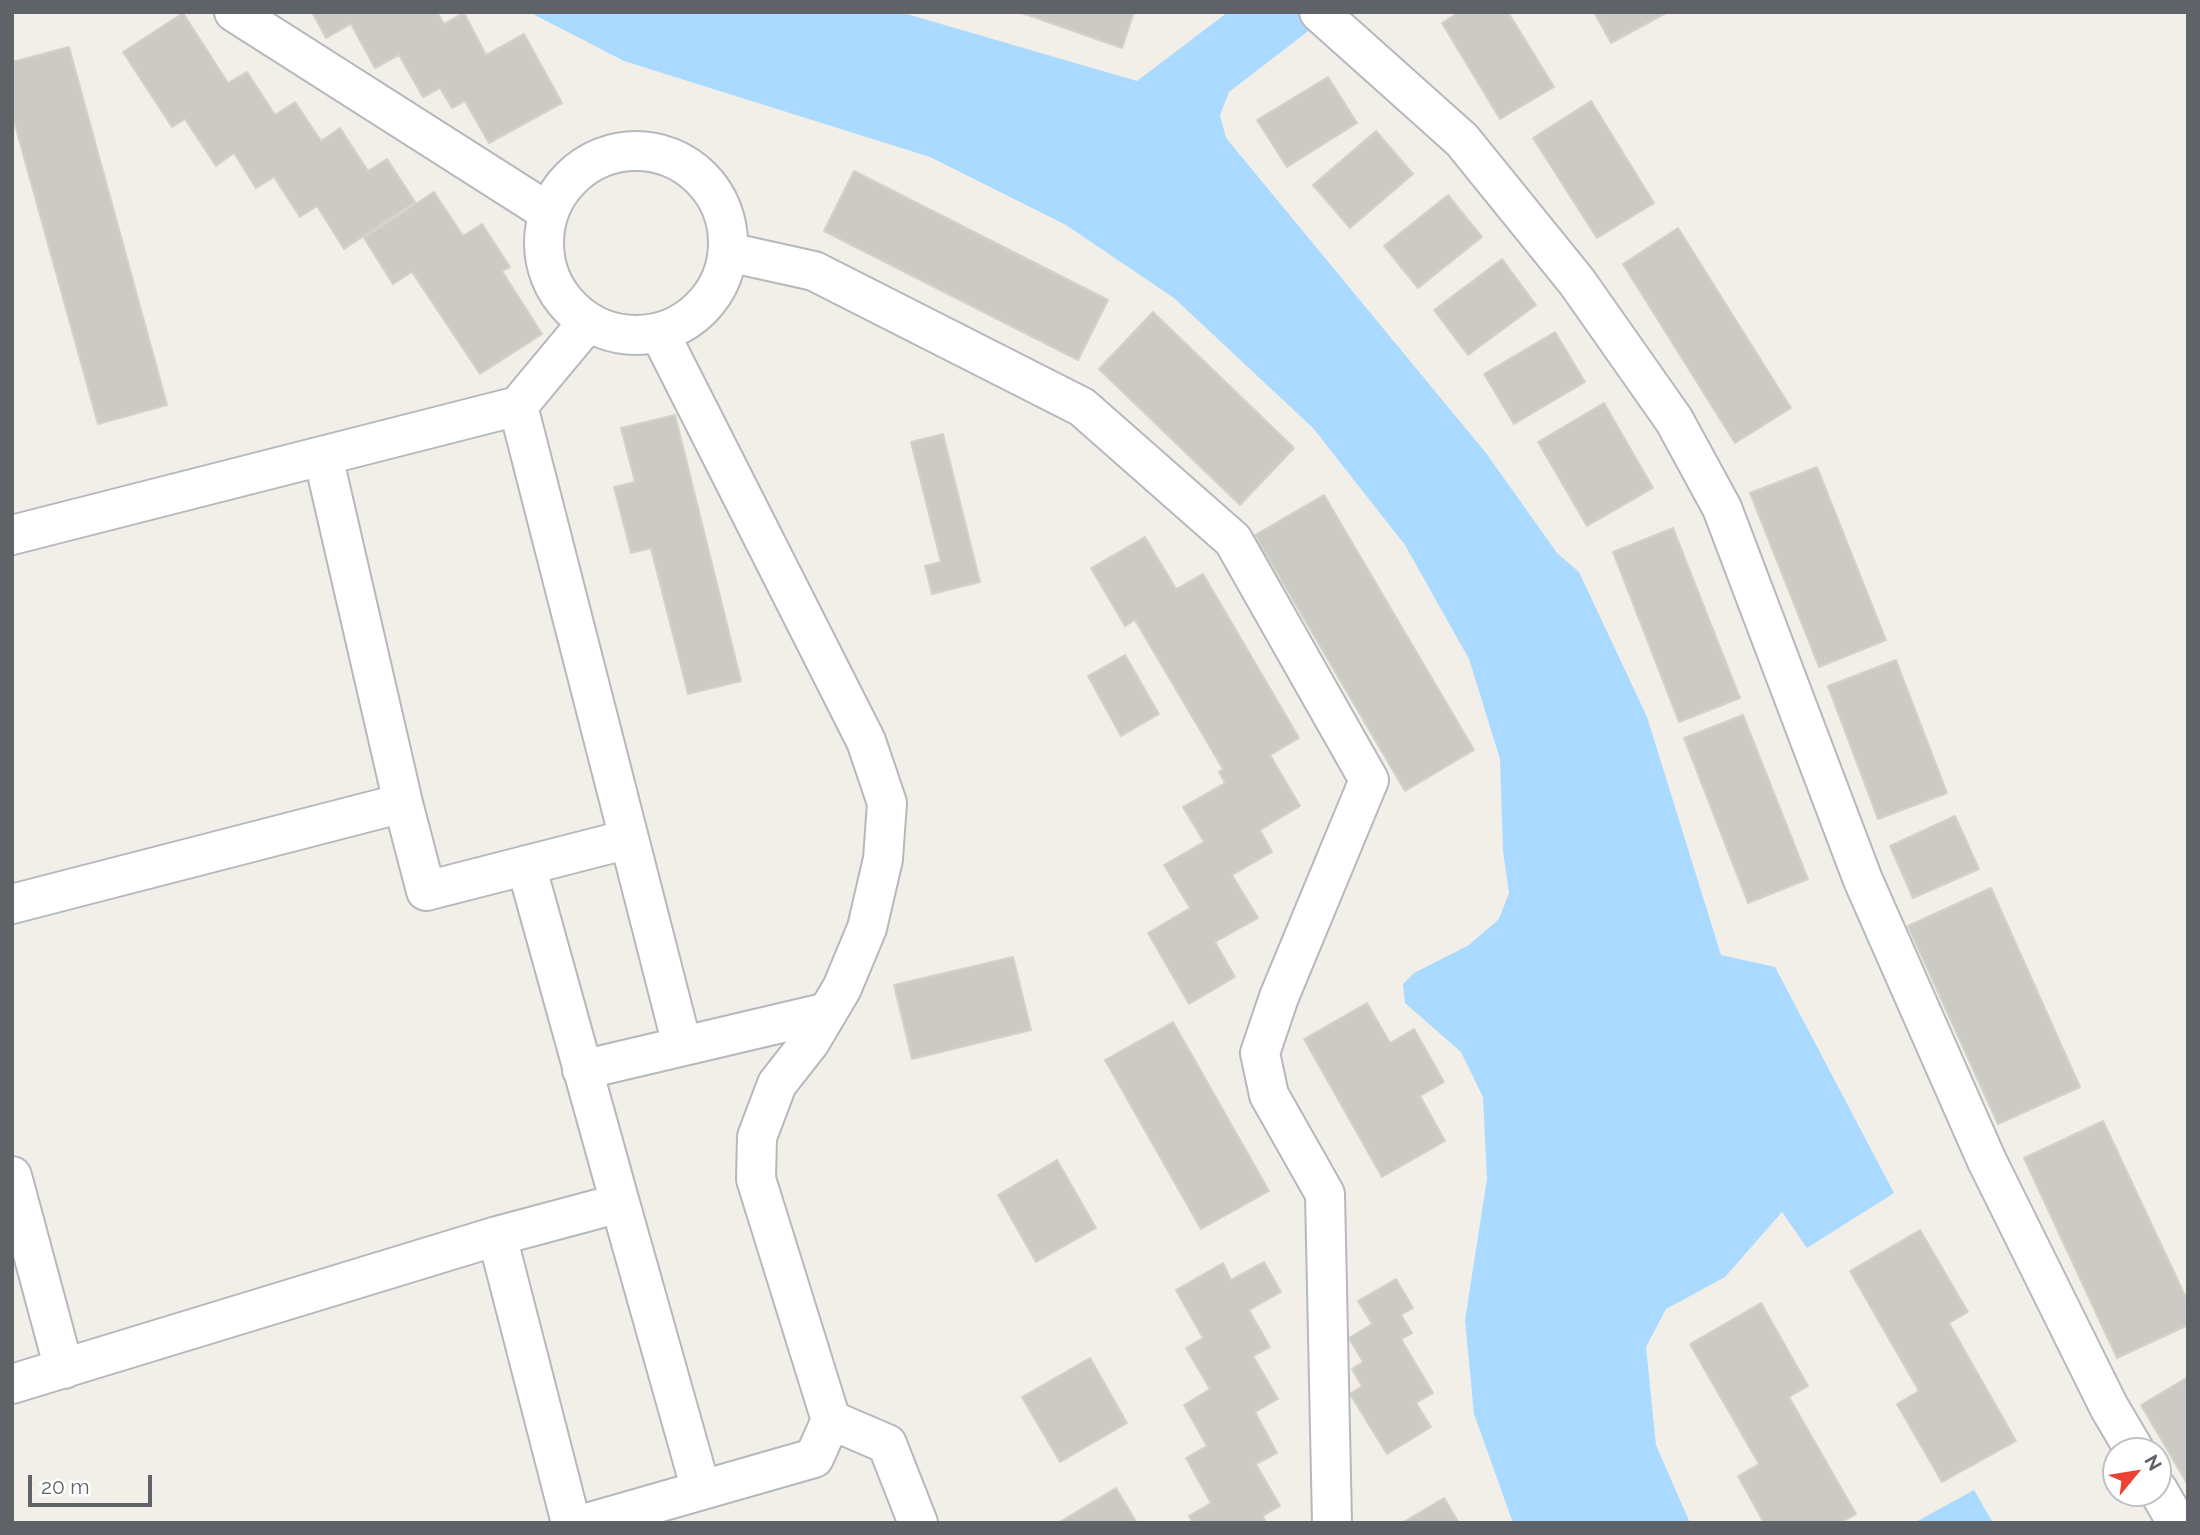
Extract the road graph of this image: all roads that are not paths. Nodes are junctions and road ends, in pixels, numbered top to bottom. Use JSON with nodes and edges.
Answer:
{"nodes":[{"id":1,"x":234,"y":12,"type":"edge"},
{"id":2,"x":1319,"y":12,"type":"edge"},
{"id":3,"x":548,"y":212,"type":"junction"},
{"id":4,"x":728,"y":252,"type":"junction"},
{"id":5,"x":587,"y":323,"type":"junction"},
{"id":6,"x":660,"y":334,"type":"junction"},
{"id":7,"x":518,"y":406,"type":"junction"},
{"id":8,"x":323,"y":456,"type":"junction"},
{"id":9,"x":12,"y":535,"type":"edge"},
{"id":10,"x":403,"y":803,"type":"junction"},
{"id":11,"x":629,"y":839,"type":"junction"},
{"id":12,"x":526,"y":865,"type":"junction"},
{"id":13,"x":12,"y":904,"type":"edge"},
{"id":14,"x":828,"y":1012,"type":"junction"},
{"id":15,"x":682,"y":1045,"type":"junction"},
{"id":16,"x":582,"y":1070,"type":"junction"},
{"id":17,"x":12,"y":1176,"type":"edge"},
{"id":18,"x":620,"y":1203,"type":"junction"},
{"id":19,"x":496,"y":1236,"type":"junction"},
{"id":20,"x":64,"y":1369,"type":"junction"},
{"id":21,"x":12,"y":1384,"type":"edge"},
{"id":22,"x":831,"y":1420,"type":"junction"},
{"id":23,"x":2127,"y":1437,"type":"edge"},
{"id":24,"x":701,"y":1490,"type":"junction"},
{"id":25,"x":2168,"y":1507,"type":"edge"},
{"id":26,"x":571,"y":1523,"type":"edge"},
{"id":27,"x":587,"y":1523,"type":"edge"},
{"id":28,"x":918,"y":1523,"type":"edge"},
{"id":29,"x":1332,"y":1523,"type":"edge"},
{"id":30,"x":2177,"y":1523,"type":"edge"}],
"edges":[{"from":1,"to":3,"type":"street"},
{"from":2,"to":23,"type":"street"},
{"from":3,"to":4,"type":"street"},
{"from":3,"to":5,"type":"street"},
{"from":4,"to":6,"type":"street"},
{"from":4,"to":29,"type":"street"},
{"from":5,"to":6,"type":"street"},
{"from":5,"to":7,"type":"street"},
{"from":6,"to":14,"type":"street"},
{"from":7,"to":8,"type":"street"},
{"from":7,"to":11,"type":"street"},
{"from":8,"to":9,"type":"street"},
{"from":8,"to":10,"type":"street"},
{"from":10,"to":12,"type":"street"},
{"from":10,"to":13,"type":"street"},
{"from":11,"to":12,"type":"street"},
{"from":11,"to":15,"type":"street"},
{"from":12,"to":16,"type":"street"},
{"from":14,"to":15,"type":"street"},
{"from":14,"to":22,"type":"street"},
{"from":15,"to":16,"type":"street"},
{"from":16,"to":18,"type":"street"},
{"from":17,"to":20,"type":"street"},
{"from":18,"to":19,"type":"street"},
{"from":18,"to":24,"type":"street"},
{"from":19,"to":20,"type":"street"},
{"from":19,"to":26,"type":"street"},
{"from":20,"to":21,"type":"street"},
{"from":22,"to":24,"type":"street"},
{"from":22,"to":28,"type":"street"},
{"from":24,"to":27,"type":"street"},
{"from":25,"to":30,"type":"street"}]}
